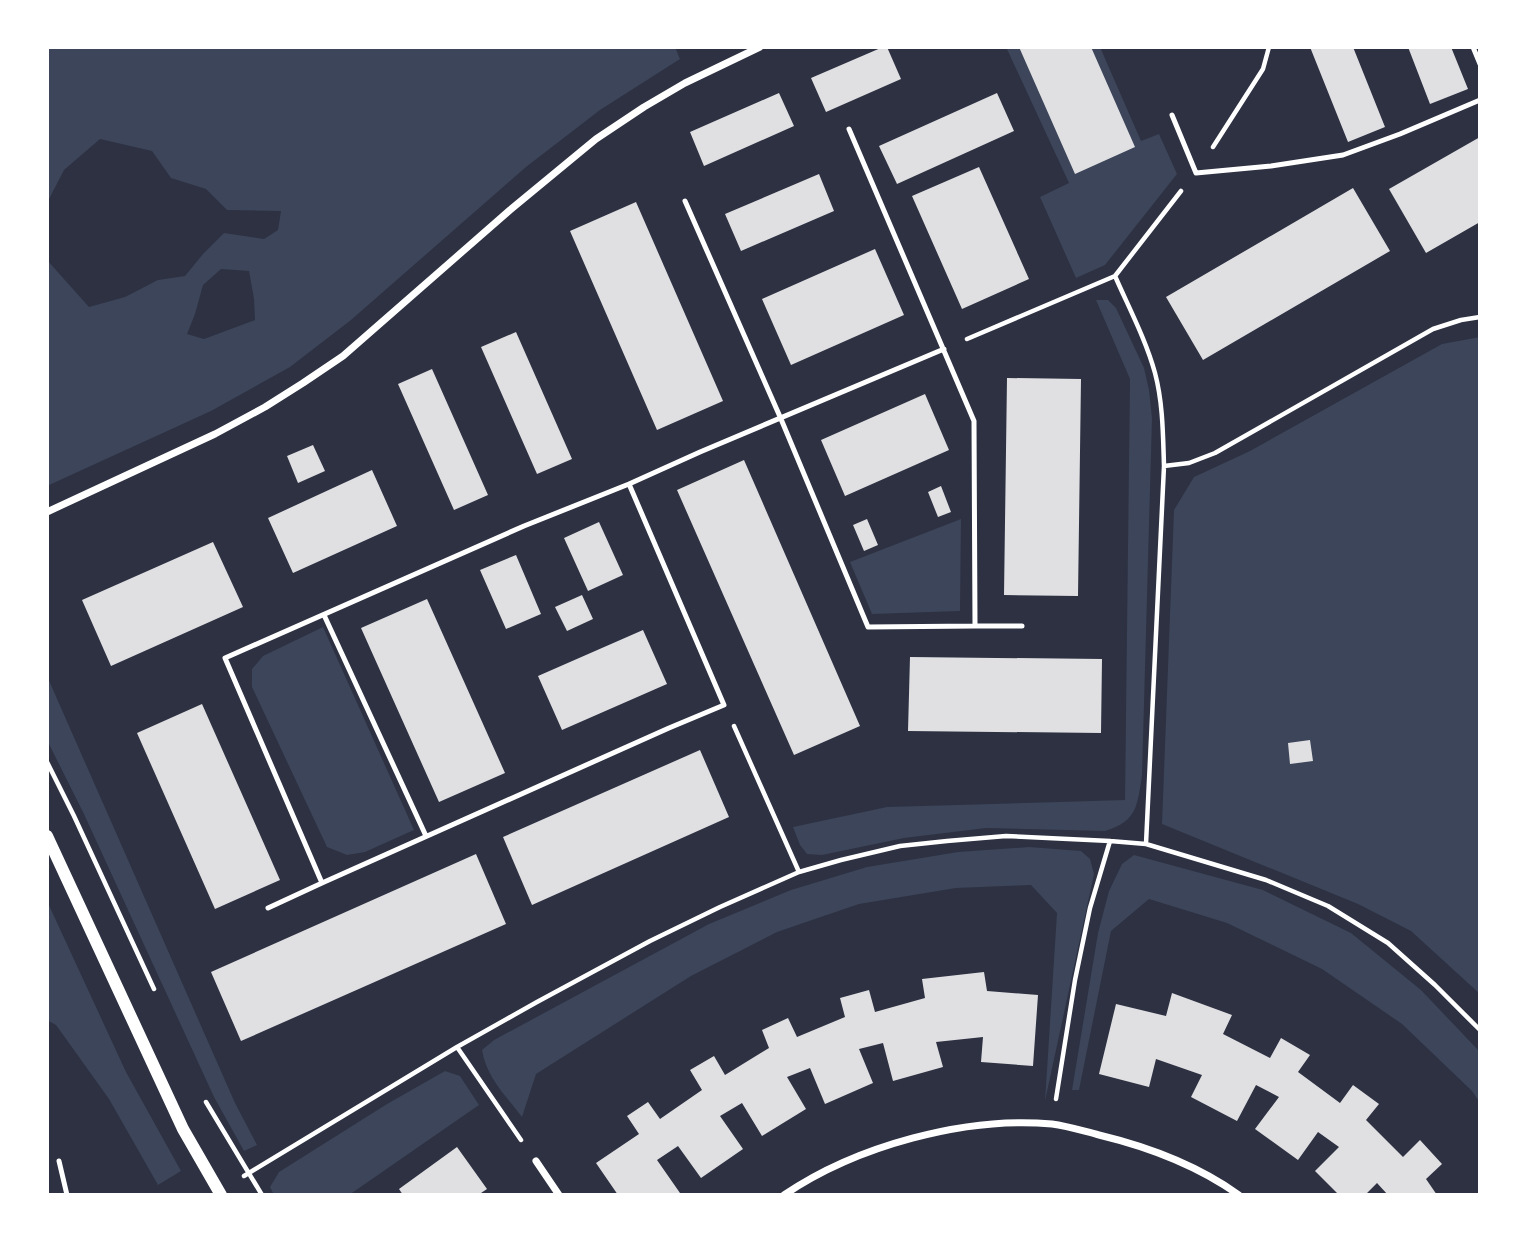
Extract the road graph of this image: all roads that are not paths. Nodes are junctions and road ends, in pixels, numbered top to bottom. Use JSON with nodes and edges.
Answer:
{"nodes":[{"id":1,"x":760,"y":47,"type":"edge"},
{"id":2,"x":1473,"y":47,"type":"edge"},
{"id":3,"x":1480,"y":64,"type":"edge"},
{"id":4,"x":1480,"y":100,"type":"edge"},
{"id":5,"x":1172,"y":116,"type":"dead end"},
{"id":6,"x":849,"y":129,"type":"dead end"},
{"id":7,"x":685,"y":201,"type":"dead end"},
{"id":8,"x":944,"y":349,"type":"junction"},
{"id":9,"x":780,"y":419,"type":"junction"},
{"id":10,"x":629,"y":484,"type":"junction"},
{"id":11,"x":47,"y":512,"type":"edge"},
{"id":12,"x":324,"y":615,"type":"junction"},
{"id":13,"x":975,"y":626,"type":"junction"},
{"id":14,"x":1022,"y":626,"type":"dead end"},
{"id":15,"x":47,"y":836,"type":"edge"},
{"id":16,"x":426,"y":836,"type":"junction"},
{"id":17,"x":322,"y":883,"type":"junction"},
{"id":18,"x":268,"y":908,"type":"dead end"},
{"id":19,"x":59,"y":1161,"type":"dead end"},
{"id":20,"x":536,"y":1161,"type":"road end"},
{"id":21,"x":218,"y":1194,"type":"edge"},
{"id":22,"x":66,"y":1195,"type":"edge"},
{"id":23,"x":559,"y":1195,"type":"edge"},
{"id":24,"x":784,"y":1195,"type":"edge"},
{"id":25,"x":1239,"y":1195,"type":"edge"}],
"edges":[{"from":1,"to":11,"type":"street"},
{"from":2,"to":3,"type":"lane"},
{"from":4,"to":5,"type":"lane"},
{"from":6,"to":8,"type":"lane"},
{"from":7,"to":9,"type":"lane"},
{"from":8,"to":9,"type":"lane"},
{"from":8,"to":13,"type":"lane"},
{"from":9,"to":10,"type":"lane"},
{"from":9,"to":13,"type":"lane"},
{"from":10,"to":12,"type":"lane"},
{"from":10,"to":16,"type":"lane"},
{"from":12,"to":16,"type":"lane"},
{"from":12,"to":17,"type":"lane"},
{"from":13,"to":14,"type":"lane"},
{"from":15,"to":21,"type":"street"},
{"from":16,"to":17,"type":"lane"},
{"from":17,"to":18,"type":"lane"},
{"from":19,"to":22,"type":"lane"},
{"from":20,"to":23,"type":"street"},
{"from":24,"to":25,"type":"street"}]}
